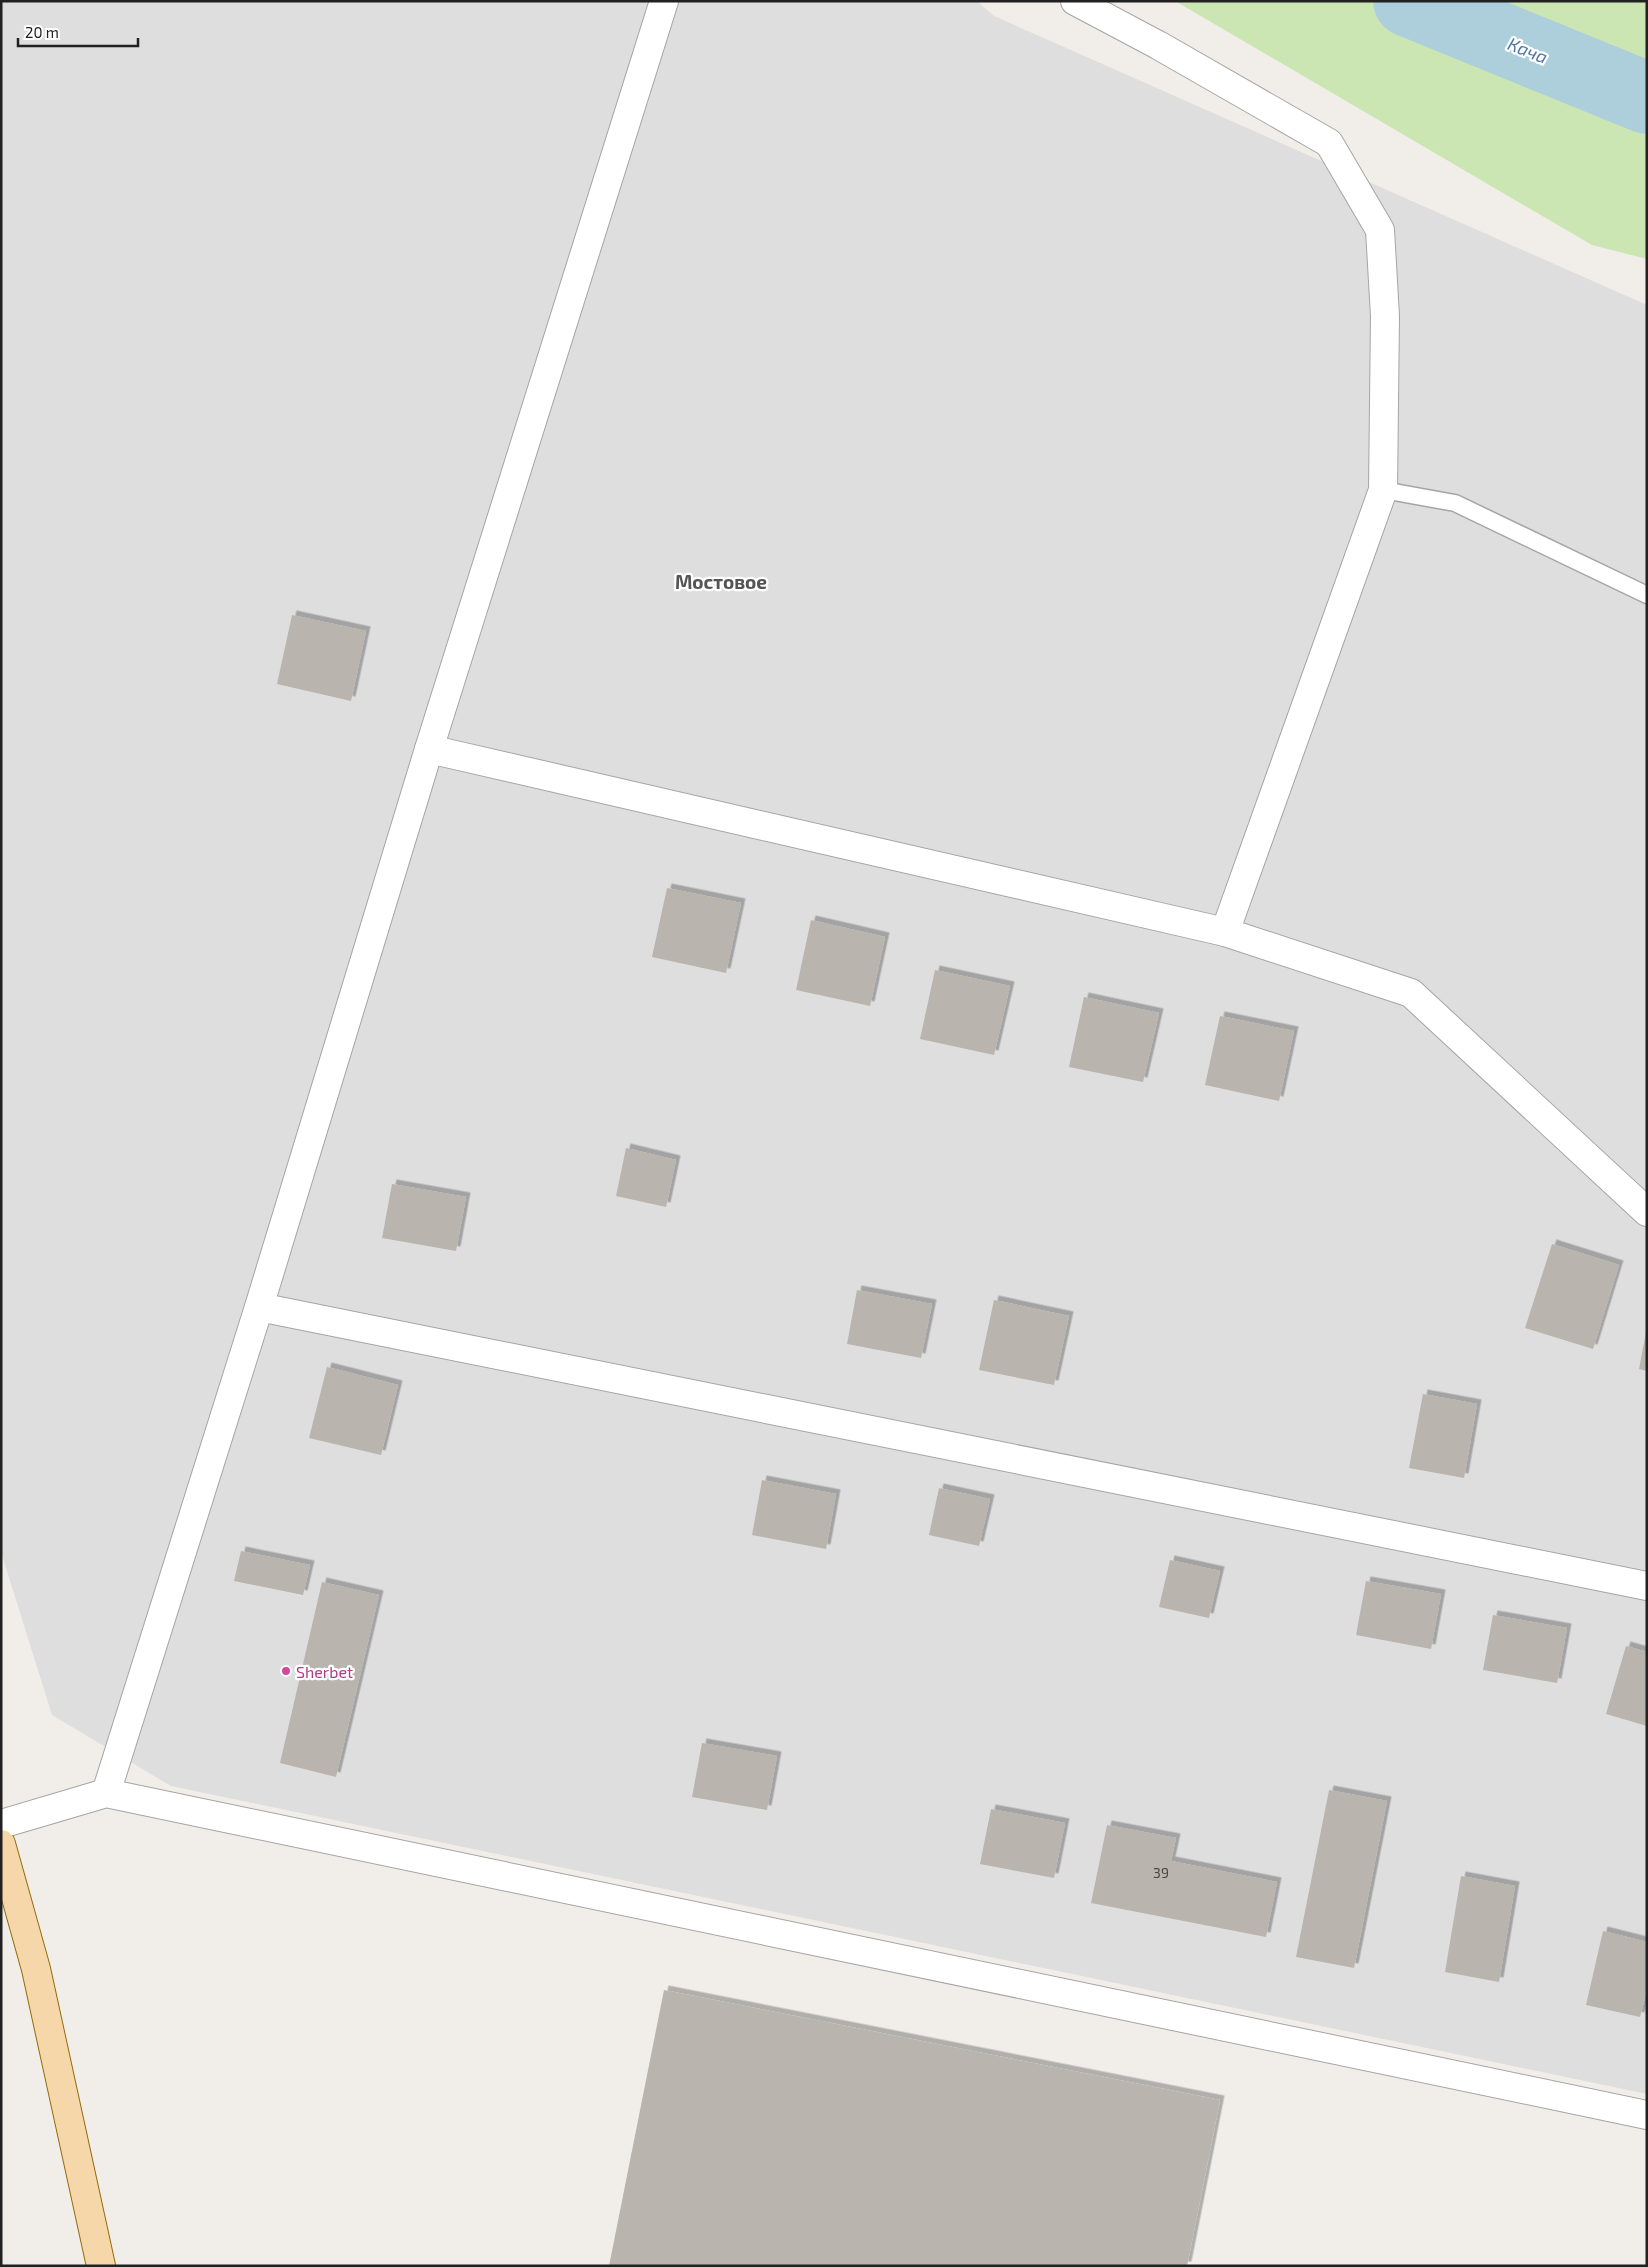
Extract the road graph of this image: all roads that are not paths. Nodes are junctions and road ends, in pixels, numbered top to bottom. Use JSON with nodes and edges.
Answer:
{"nodes":[{"id":1,"x":664,"y":1,"type":"edge"},
{"id":2,"x":1075,"y":1,"type":"edge"},
{"id":3,"x":1384,"y":490,"type":"junction"},
{"id":4,"x":1647,"y":595,"type":"edge"},
{"id":5,"x":429,"y":749,"type":"junction"},
{"id":6,"x":1225,"y":932,"type":"junction"},
{"id":7,"x":1647,"y":1212,"type":"edge"},
{"id":8,"x":259,"y":1308,"type":"junction"},
{"id":9,"x":1647,"y":1586,"type":"edge"},
{"id":10,"x":106,"y":1793,"type":"junction"},
{"id":11,"x":1,"y":1824,"type":"edge"},
{"id":12,"x":1,"y":1844,"type":"edge"},
{"id":13,"x":1647,"y":2115,"type":"edge"},
{"id":14,"x":101,"y":2266,"type":"edge"}],
"edges":[{"from":1,"to":5,"type":"street"},
{"from":2,"to":3,"type":"street"},
{"from":3,"to":4,"type":"lane"},
{"from":3,"to":6,"type":"street"},
{"from":5,"to":6,"type":"street"},
{"from":5,"to":8,"type":"street"},
{"from":6,"to":7,"type":"street"},
{"from":8,"to":9,"type":"street"},
{"from":8,"to":10,"type":"street"},
{"from":10,"to":11,"type":"street"},
{"from":10,"to":13,"type":"street"},
{"from":12,"to":14,"type":"main road"}]}
